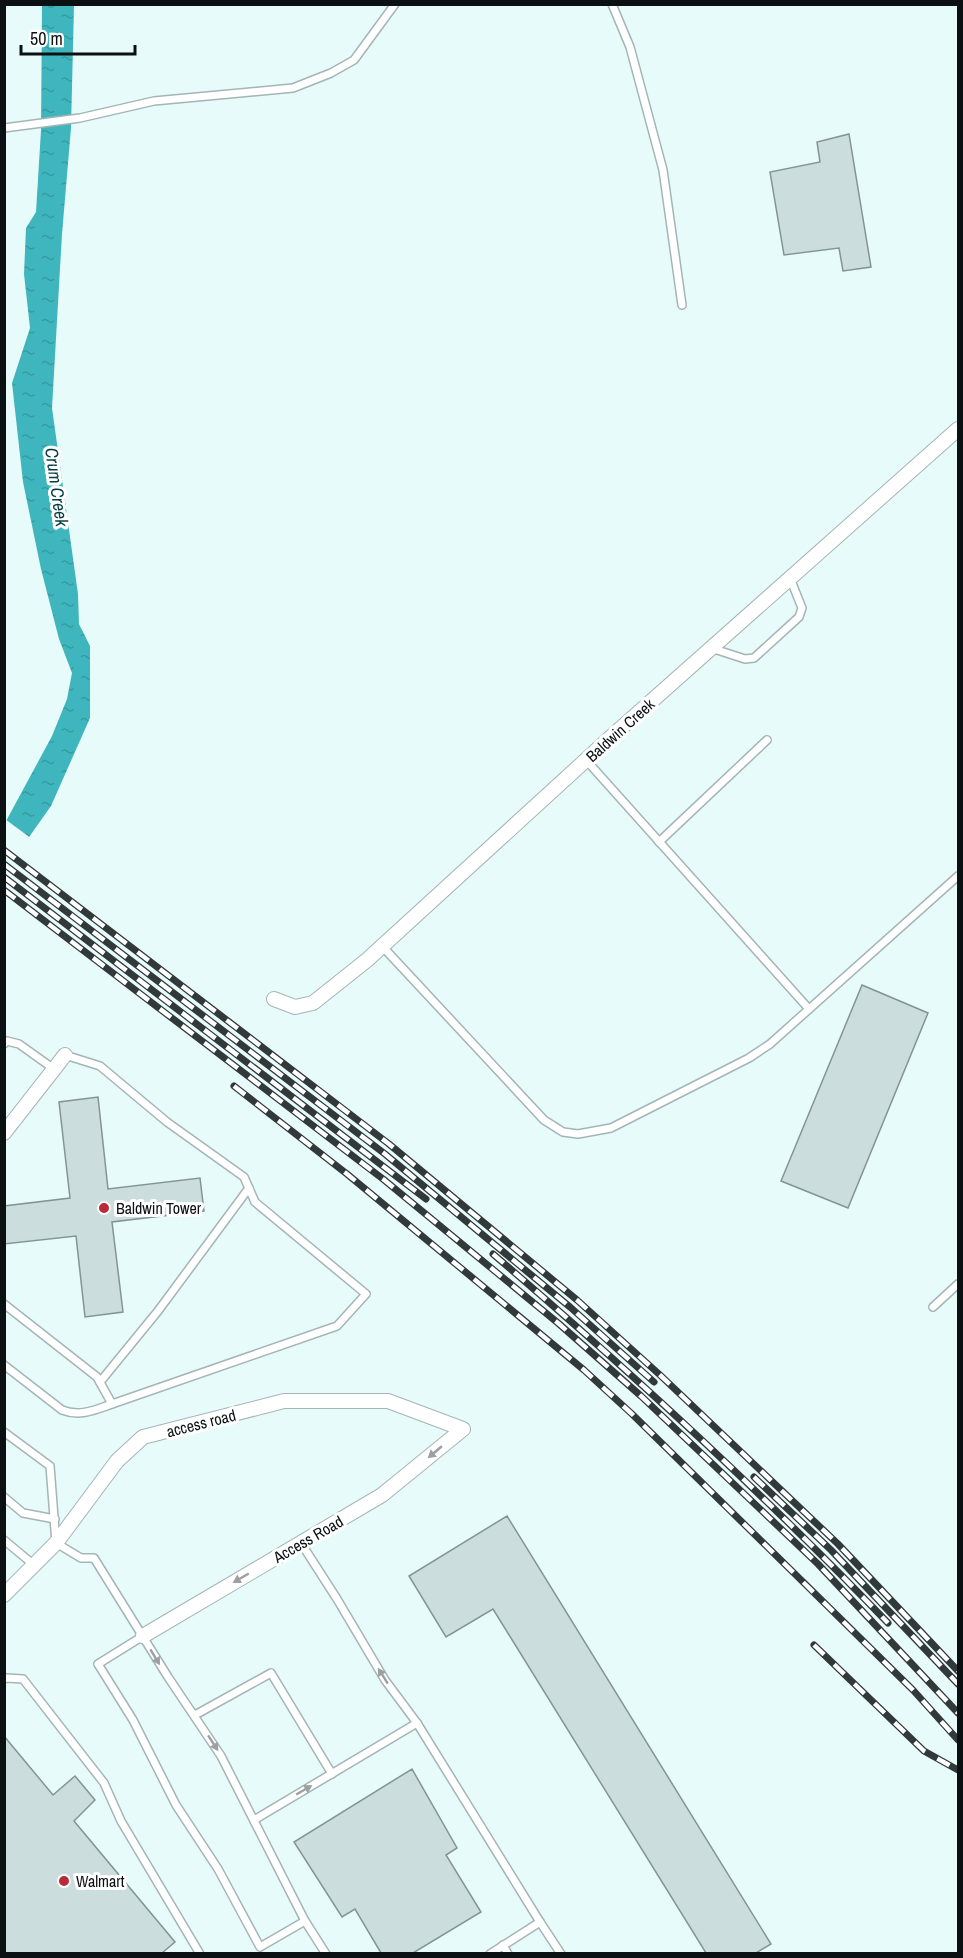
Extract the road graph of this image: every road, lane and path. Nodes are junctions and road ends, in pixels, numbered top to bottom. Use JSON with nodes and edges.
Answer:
{"nodes":[{"id":1,"x":395,"y":4,"type":"edge"},
{"id":2,"x":612,"y":4,"type":"edge"},
{"id":3,"x":4,"y":128,"type":"edge"},
{"id":4,"x":682,"y":305,"type":"dead end"},
{"id":5,"x":958,"y":429,"type":"edge"},
{"id":6,"x":790,"y":578,"type":"junction"},
{"id":7,"x":711,"y":648,"type":"junction"},
{"id":8,"x":767,"y":740,"type":"dead end"},
{"id":9,"x":586,"y":760,"type":"junction"},
{"id":10,"x":659,"y":842,"type":"junction"},
{"id":11,"x":958,"y":876,"type":"edge"},
{"id":12,"x":382,"y":946,"type":"junction"},
{"id":13,"x":274,"y":999,"type":"dead end"},
{"id":14,"x":809,"y":1009,"type":"junction"},
{"id":15,"x":4,"y":1044,"type":"edge"},
{"id":16,"x":65,"y":1055,"type":"joint"},
{"id":17,"x":54,"y":1070,"type":"junction"},
{"id":18,"x":4,"y":1132,"type":"edge"},
{"id":19,"x":249,"y":1188,"type":"junction"},
{"id":20,"x":958,"y":1284,"type":"edge"},
{"id":21,"x":4,"y":1304,"type":"edge"},
{"id":22,"x":933,"y":1307,"type":"dead end"},
{"id":23,"x":4,"y":1365,"type":"edge"},
{"id":24,"x":100,"y":1382,"type":"junction"},
{"id":25,"x":112,"y":1404,"type":"junction"},
{"id":26,"x":463,"y":1429,"type":"joint"},
{"id":27,"x":4,"y":1432,"type":"edge"},
{"id":28,"x":4,"y":1497,"type":"edge"},
{"id":29,"x":55,"y":1519,"type":"junction"},
{"id":30,"x":4,"y":1540,"type":"edge"},
{"id":31,"x":56,"y":1543,"type":"junction"},
{"id":32,"x":301,"y":1543,"type":"junction"},
{"id":33,"x":34,"y":1565,"type":"junction"},
{"id":34,"x":4,"y":1595,"type":"edge"},
{"id":35,"x":143,"y":1636,"type":"junction"},
{"id":36,"x":4,"y":1679,"type":"edge"},
{"id":37,"x":195,"y":1715,"type":"junction"},
{"id":38,"x":417,"y":1723,"type":"junction"},
{"id":39,"x":332,"y":1774,"type":"junction"},
{"id":40,"x":254,"y":1820,"type":"junction"},
{"id":41,"x":305,"y":1921,"type":"junction"},
{"id":42,"x":540,"y":1922,"type":"junction"},
{"id":43,"x":503,"y":1945,"type":"junction"},
{"id":44,"x":262,"y":1950,"type":"edge"},
{"id":45,"x":200,"y":1953,"type":"edge"},
{"id":46,"x":326,"y":1953,"type":"edge"},
{"id":47,"x":490,"y":1953,"type":"edge"},
{"id":48,"x":508,"y":1953,"type":"edge"},
{"id":49,"x":561,"y":1953,"type":"edge"}],
"edges":[{"from":1,"to":3,"type":"lane"},
{"from":2,"to":4,"type":"lane"},
{"from":5,"to":6,"type":"street","name":"Baldwin Creek"},
{"from":6,"to":7,"type":"street","name":"Baldwin Creek"},
{"from":6,"to":7,"type":"lane"},
{"from":7,"to":9,"type":"street","name":"Baldwin Creek"},
{"from":8,"to":10,"type":"lane"},
{"from":9,"to":10,"type":"lane"},
{"from":9,"to":12,"type":"street","name":"Baldwin Creek"},
{"from":10,"to":14,"type":"lane"},
{"from":11,"to":14,"type":"lane"},
{"from":12,"to":13,"type":"street","name":"Baldwin Creek"},
{"from":12,"to":14,"type":"lane"},
{"from":15,"to":17,"type":"lane"},
{"from":16,"to":17,"type":"street"},
{"from":16,"to":19,"type":"lane"},
{"from":17,"to":18,"type":"street"},
{"from":19,"to":24,"type":"lane"},
{"from":19,"to":25,"type":"lane"},
{"from":20,"to":22,"type":"lane"},
{"from":21,"to":24,"type":"lane"},
{"from":23,"to":25,"type":"lane"},
{"from":24,"to":25,"type":"lane"},
{"from":26,"to":31,"type":"street","name":"access road"},
{"from":26,"to":32,"type":"street","name":"Access Road","one_way":true},
{"from":27,"to":29,"type":"lane"},
{"from":28,"to":29,"type":"lane"},
{"from":29,"to":31,"type":"lane"},
{"from":30,"to":33,"type":"lane"},
{"from":31,"to":33,"type":"street","name":"access road"},
{"from":31,"to":35,"type":"lane"},
{"from":32,"to":35,"type":"street","name":"Access Road","one_way":true},
{"from":38,"to":32,"type":"lane","one_way":true},
{"from":33,"to":34,"type":"street","name":"access road"},
{"from":35,"to":37,"type":"lane","one_way":true},
{"from":35,"to":44,"type":"lane"},
{"from":36,"to":45,"type":"lane"},
{"from":37,"to":39,"type":"lane"},
{"from":37,"to":40,"type":"lane","one_way":true},
{"from":38,"to":39,"type":"lane"},
{"from":38,"to":42,"type":"lane"},
{"from":40,"to":39,"type":"lane","one_way":true},
{"from":40,"to":41,"type":"lane"},
{"from":41,"to":44,"type":"lane"},
{"from":41,"to":46,"type":"lane"},
{"from":42,"to":43,"type":"lane"},
{"from":42,"to":49,"type":"lane"},
{"from":43,"to":47,"type":"lane"},
{"from":43,"to":48,"type":"lane"}]}
